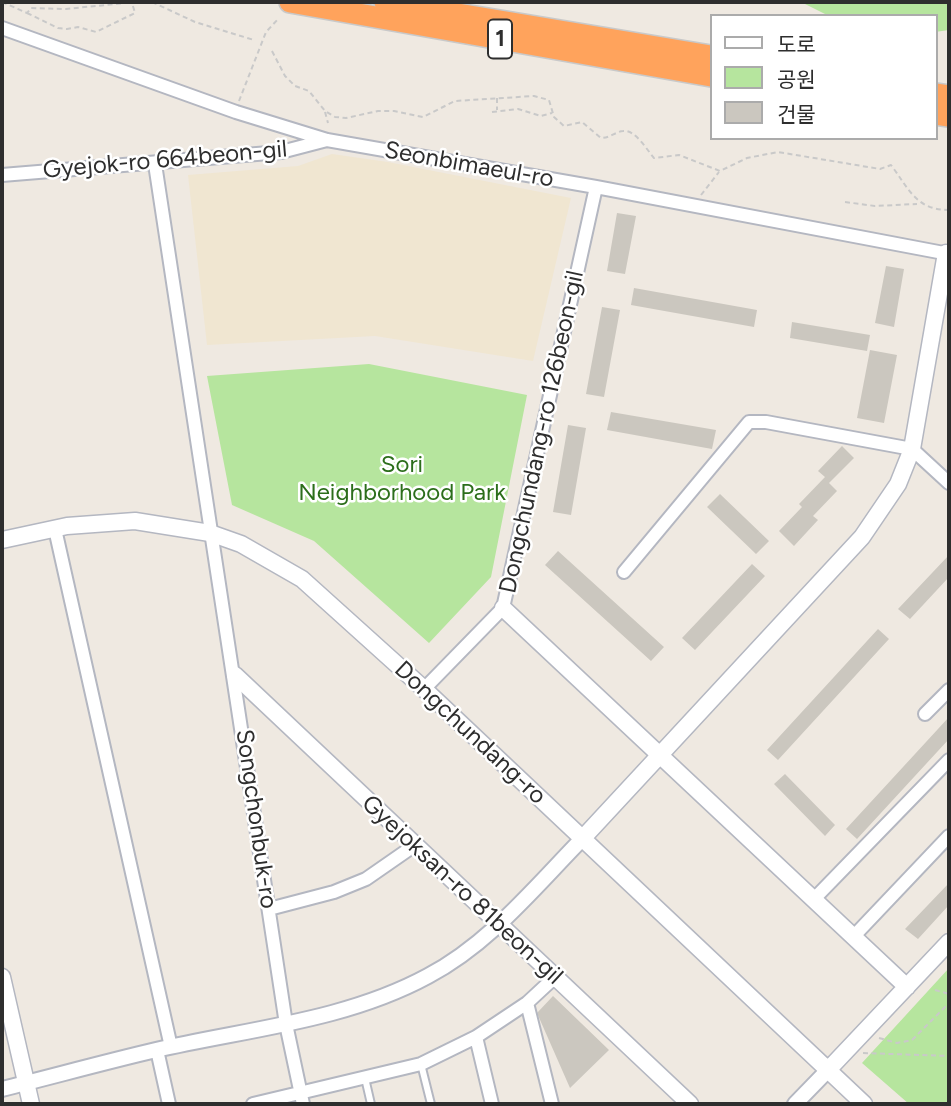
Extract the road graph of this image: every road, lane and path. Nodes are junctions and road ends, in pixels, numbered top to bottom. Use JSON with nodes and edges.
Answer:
{"nodes":[{"id":1,"x":2,"y":2,"type":"edge"},
{"id":2,"x":133,"y":2,"type":"edge"},
{"id":3,"x":152,"y":2,"type":"edge"},
{"id":4,"x":385,"y":2,"type":"edge"},
{"id":5,"x":284,"y":10,"type":"edge"},
{"id":6,"x":27,"y":13,"type":"junction"},
{"id":7,"x":2,"y":28,"type":"edge"},
{"id":8,"x":254,"y":40,"type":"dead end"},
{"id":9,"x":272,"y":51,"type":"dead end"},
{"id":10,"x":710,"y":57,"type":"edge"},
{"id":11,"x":710,"y":76,"type":"edge"},
{"id":12,"x":497,"y":98,"type":"junction"},
{"id":13,"x":325,"y":111,"type":"junction"},
{"id":14,"x":497,"y":111,"type":"junction"},
{"id":15,"x":236,"y":112,"type":"junction"},
{"id":16,"x":492,"y":112,"type":"dead end"},
{"id":17,"x":553,"y":113,"type":"junction"},
{"id":18,"x":328,"y":123,"type":"dead end"},
{"id":19,"x":327,"y":139,"type":"junction"},
{"id":20,"x":155,"y":164,"type":"junction"},
{"id":21,"x":720,"y":171,"type":"junction"},
{"id":22,"x":2,"y":174,"type":"edge"},
{"id":23,"x":596,"y":187,"type":"junction"},
{"id":24,"x":699,"y":197,"type":"dead end"},
{"id":25,"x":845,"y":202,"type":"dead end"},
{"id":26,"x":919,"y":204,"type":"junction"},
{"id":27,"x":949,"y":211,"type":"edge"},
{"id":28,"x":948,"y":254,"type":"edge"},
{"id":29,"x":912,"y":449,"type":"junction"},
{"id":30,"x":949,"y":483,"type":"edge"},
{"id":31,"x":55,"y":529,"type":"junction"},
{"id":32,"x":209,"y":533,"type":"junction"},
{"id":33,"x":2,"y":540,"type":"edge"},
{"id":34,"x":624,"y":572,"type":"dead end"},
{"id":35,"x":503,"y":608,"type":"junction"},
{"id":36,"x":234,"y":675,"type":"junction"},
{"id":37,"x":424,"y":689,"type":"junction"},
{"id":38,"x":949,"y":690,"type":"edge"},
{"id":39,"x":925,"y":715,"type":"dead end"},
{"id":40,"x":660,"y":755,"type":"junction"},
{"id":41,"x":949,"y":760,"type":"edge"},
{"id":42,"x":949,"y":836,"type":"edge"},
{"id":43,"x":582,"y":839,"type":"junction"},
{"id":44,"x":415,"y":845,"type":"junction"},
{"id":45,"x":814,"y":899,"type":"junction"},
{"id":46,"x":269,"y":909,"type":"junction"},
{"id":47,"x":499,"y":924,"type":"junction"},
{"id":48,"x":853,"y":936,"type":"junction"},
{"id":49,"x":949,"y":942,"type":"edge"},
{"id":50,"x":2,"y":977,"type":"edge"},
{"id":51,"x":555,"y":977,"type":"junction"},
{"id":52,"x":907,"y":987,"type":"junction"},
{"id":53,"x":935,"y":989,"type":"dead end"},
{"id":54,"x":949,"y":994,"type":"edge"},
{"id":55,"x":527,"y":1003,"type":"junction"},
{"id":56,"x":949,"y":1003,"type":"edge"},
{"id":57,"x":286,"y":1024,"type":"junction"},
{"id":58,"x":476,"y":1037,"type":"junction"},
{"id":59,"x":879,"y":1038,"type":"dead end"},
{"id":60,"x":164,"y":1048,"type":"junction"},
{"id":61,"x":845,"y":1052,"type":"junction"},
{"id":62,"x":949,"y":1056,"type":"edge"},
{"id":63,"x":421,"y":1064,"type":"junction"},
{"id":64,"x":828,"y":1070,"type":"junction"},
{"id":65,"x":365,"y":1078,"type":"junction"},
{"id":66,"x":26,"y":1083,"type":"junction"},
{"id":67,"x":2,"y":1089,"type":"edge"},
{"id":68,"x":301,"y":1099,"type":"edge"},
{"id":69,"x":31,"y":1104,"type":"edge"},
{"id":70,"x":169,"y":1104,"type":"edge"},
{"id":71,"x":253,"y":1104,"type":"edge"},
{"id":72,"x":371,"y":1104,"type":"edge"},
{"id":73,"x":431,"y":1104,"type":"edge"},
{"id":74,"x":492,"y":1104,"type":"edge"},
{"id":75,"x":552,"y":1104,"type":"edge"},
{"id":76,"x":690,"y":1104,"type":"edge"},
{"id":77,"x":795,"y":1104,"type":"edge"},
{"id":78,"x":864,"y":1104,"type":"edge"}],
"edges":[{"from":1,"to":6,"type":"path"},
{"from":2,"to":6,"type":"path"},
{"from":2,"to":6,"type":"path"},
{"from":3,"to":8,"type":"path"},
{"from":4,"to":10,"type":"highway","number":"1"},
{"from":5,"to":11,"type":"highway","number":"1"},
{"from":5,"to":15,"type":"path"},
{"from":7,"to":15,"type":"street","name":"Seonbimaeul-ro"},
{"from":9,"to":13,"type":"path"},
{"from":12,"to":13,"type":"path"},
{"from":12,"to":14,"type":"path"},
{"from":12,"to":17,"type":"path"},
{"from":13,"to":18,"type":"path"},
{"from":14,"to":16,"type":"path"},
{"from":14,"to":17,"type":"path"},
{"from":15,"to":19,"type":"street","name":"Seonbimaeul-ro"},
{"from":17,"to":21,"type":"path"},
{"from":19,"to":20,"type":"street","name":"Gyejok-ro 664beon-gil"},
{"from":19,"to":23,"type":"street","name":"Seonbimaeul-ro"},
{"from":20,"to":22,"type":"street","name":"Gyejok-ro 664beon-gil"},
{"from":20,"to":32,"type":"street","name":"Songchonbuk-ro"},
{"from":21,"to":24,"type":"path"},
{"from":21,"to":26,"type":"path"},
{"from":23,"to":28,"type":"street","name":"Seonbimaeul-ro"},
{"from":23,"to":35,"type":"street","name":"Dongchundang-ro 126beon-gil"},
{"from":25,"to":26,"type":"path"},
{"from":26,"to":27,"type":"path"},
{"from":28,"to":29,"type":"main road"},
{"from":29,"to":30,"type":"street"},
{"from":29,"to":34,"type":"street"},
{"from":29,"to":40,"type":"main road"},
{"from":31,"to":32,"type":"main road","name":"Dongchundang-ro"},
{"from":31,"to":33,"type":"main road","name":"Dongchundang-ro"},
{"from":31,"to":60,"type":"street"},
{"from":32,"to":36,"type":"street","name":"Songchonbuk-ro"},
{"from":32,"to":37,"type":"main road","name":"Dongchundang-ro"},
{"from":35,"to":37,"type":"street","name":"Dongchundang-ro 126beon-gil"},
{"from":35,"to":40,"type":"main road"},
{"from":36,"to":44,"type":"main road","name":"Gyejoksan-ro 81beon-gil"},
{"from":36,"to":46,"type":"street","name":"Songchonbuk-ro"},
{"from":37,"to":43,"type":"main road","name":"Dongchundang-ro"},
{"from":38,"to":39,"type":"street"},
{"from":40,"to":43,"type":"main road"},
{"from":40,"to":45,"type":"main road"},
{"from":41,"to":45,"type":"street"},
{"from":42,"to":48,"type":"street"},
{"from":43,"to":47,"type":"street"},
{"from":43,"to":64,"type":"main road","name":"Dongchundang-ro"},
{"from":44,"to":46,"type":"street"},
{"from":44,"to":47,"type":"main road","name":"Gyejoksan-ro 81beon-gil"},
{"from":45,"to":48,"type":"main road"},
{"from":46,"to":57,"type":"street","name":"Songchonbuk-ro"},
{"from":47,"to":51,"type":"main road","name":"Gyejoksan-ro 81beon-gil"},
{"from":47,"to":57,"type":"street"},
{"from":48,"to":52,"type":"main road"},
{"from":49,"to":52,"type":"main road"},
{"from":50,"to":66,"type":"main road"},
{"from":51,"to":55,"type":"street"},
{"from":51,"to":76,"type":"main road","name":"Gyejoksan-ro 81beon-gil"},
{"from":52,"to":61,"type":"main road"},
{"from":53,"to":54,"type":"path"},
{"from":55,"to":58,"type":"street"},
{"from":55,"to":75,"type":"street"},
{"from":56,"to":59,"type":"path"},
{"from":57,"to":60,"type":"street"},
{"from":57,"to":68,"type":"street","name":"Songchonbuk-ro"},
{"from":58,"to":63,"type":"street"},
{"from":58,"to":74,"type":"street"},
{"from":60,"to":66,"type":"street"},
{"from":60,"to":70,"type":"street"},
{"from":61,"to":62,"type":"path"},
{"from":61,"to":64,"type":"main road"},
{"from":63,"to":65,"type":"street"},
{"from":63,"to":73,"type":"lane"},
{"from":64,"to":77,"type":"street"},
{"from":64,"to":78,"type":"main road","name":"Dongchundang-ro"},
{"from":65,"to":68,"type":"street"},
{"from":65,"to":72,"type":"lane"},
{"from":66,"to":67,"type":"street"},
{"from":66,"to":69,"type":"main road"},
{"from":68,"to":71,"type":"street"}]}
